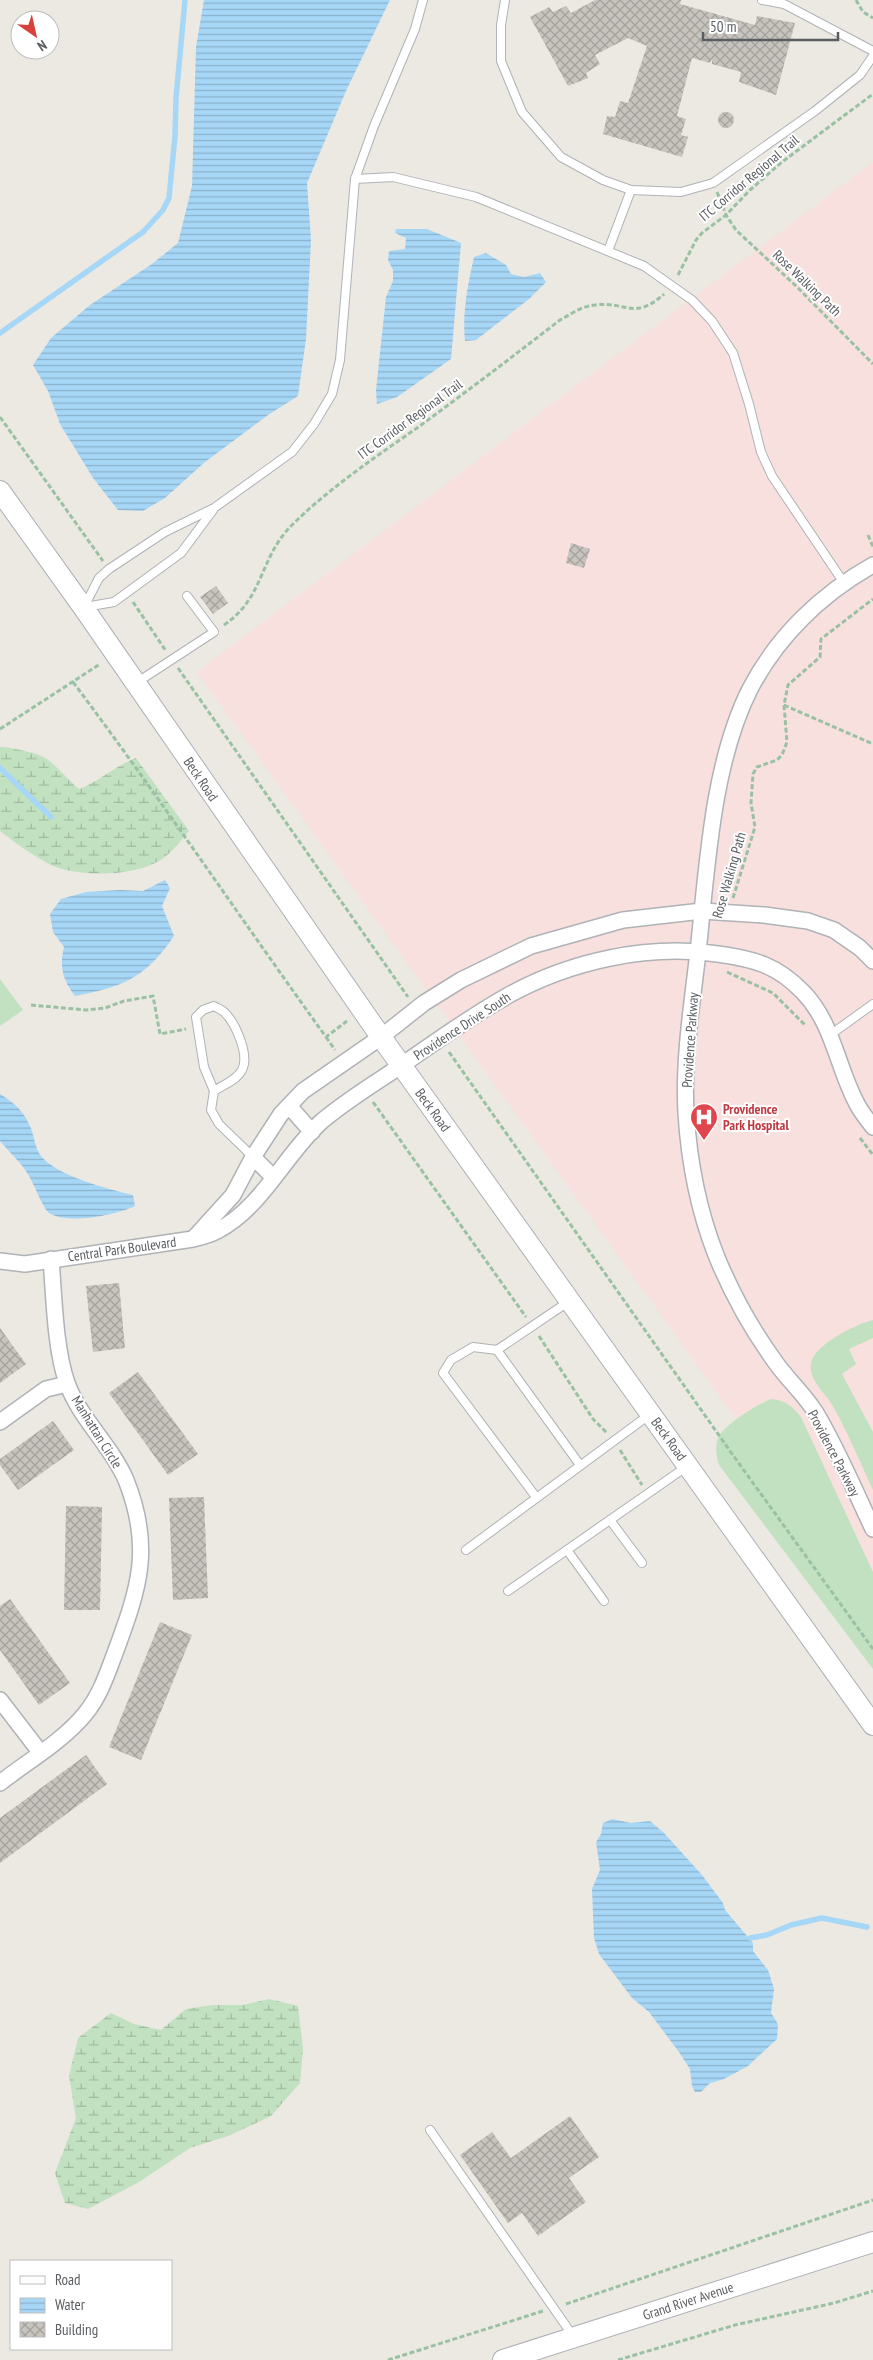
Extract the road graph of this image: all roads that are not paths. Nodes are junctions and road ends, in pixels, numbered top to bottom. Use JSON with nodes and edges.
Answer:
{"nodes":[{"id":1,"x":423,"y":0,"type":"edge"},
{"id":2,"x":505,"y":0,"type":"edge"},
{"id":3,"x":762,"y":0,"type":"edge"},
{"id":4,"x":873,"y":51,"type":"edge"},
{"id":5,"x":873,"y":56,"type":"edge"},
{"id":6,"x":355,"y":180,"type":"junction"},
{"id":7,"x":631,"y":190,"type":"junction"},
{"id":8,"x":608,"y":251,"type":"junction"},
{"id":9,"x":0,"y":491,"type":"edge"},
{"id":10,"x":214,"y":508,"type":"junction"},
{"id":11,"x":873,"y":565,"type":"edge"},
{"id":12,"x":844,"y":583,"type":"junction"},
{"id":13,"x":188,"y":596,"type":"dead end"},
{"id":14,"x":83,"y":607,"type":"junction"},
{"id":15,"x":136,"y":684,"type":"junction"},
{"id":16,"x":702,"y":911,"type":"junction"},
{"id":17,"x":698,"y":951,"type":"junction"},
{"id":18,"x":873,"y":961,"type":"edge"},
{"id":19,"x":873,"y":1004,"type":"edge"},
{"id":20,"x":830,"y":1035,"type":"junction"},
{"id":21,"x":381,"y":1037,"type":"junction"},
{"id":22,"x":401,"y":1065,"type":"junction"},
{"id":23,"x":214,"y":1091,"type":"junction"},
{"id":24,"x":289,"y":1106,"type":"junction"},
{"id":25,"x":873,"y":1127,"type":"edge"},
{"id":26,"x":312,"y":1132,"type":"junction"},
{"id":27,"x":253,"y":1157,"type":"junction"},
{"id":28,"x":273,"y":1176,"type":"junction"},
{"id":29,"x":193,"y":1240,"type":"junction"},
{"id":30,"x":50,"y":1259,"type":"junction"},
{"id":31,"x":0,"y":1261,"type":"edge"},
{"id":32,"x":570,"y":1301,"type":"junction"},
{"id":33,"x":496,"y":1350,"type":"junction"},
{"id":34,"x":67,"y":1384,"type":"junction"},
{"id":35,"x":651,"y":1414,"type":"junction"},
{"id":36,"x":0,"y":1422,"type":"edge"},
{"id":37,"x":580,"y":1465,"type":"junction"},
{"id":38,"x":688,"y":1466,"type":"junction"},
{"id":39,"x":536,"y":1497,"type":"junction"},
{"id":40,"x":610,"y":1520,"type":"junction"},
{"id":41,"x":873,"y":1529,"type":"edge"},
{"id":42,"x":466,"y":1550,"type":"dead end"},
{"id":43,"x":567,"y":1550,"type":"junction"},
{"id":44,"x":642,"y":1563,"type":"dead end"},
{"id":45,"x":508,"y":1591,"type":"dead end"},
{"id":46,"x":604,"y":1601,"type":"dead end"},
{"id":47,"x":0,"y":1700,"type":"edge"},
{"id":48,"x":873,"y":1725,"type":"edge"},
{"id":49,"x":40,"y":1752,"type":"junction"},
{"id":50,"x":0,"y":1783,"type":"edge"},
{"id":51,"x":430,"y":2130,"type":"dead end"},
{"id":52,"x":873,"y":2242,"type":"edge"},
{"id":53,"x":574,"y":2338,"type":"junction"},
{"id":54,"x":503,"y":2360,"type":"edge"}],
"edges":[{"from":1,"to":6,"type":"lane"},
{"from":2,"to":7,"type":"lane"},
{"from":3,"to":4,"type":"lane"},
{"from":5,"to":7,"type":"lane"},
{"from":6,"to":8,"type":"lane"},
{"from":6,"to":10,"type":"lane"},
{"from":7,"to":8,"type":"lane"},
{"from":8,"to":12,"type":"lane"},
{"from":9,"to":14,"type":"main road","name":"Beck Road"},
{"from":10,"to":14,"type":"lane"},
{"from":10,"to":14,"type":"lane"},
{"from":11,"to":12,"type":"street","name":"Providence Parkway"},
{"from":12,"to":16,"type":"street","name":"Providence Parkway"},
{"from":13,"to":15,"type":"lane"},
{"from":14,"to":15,"type":"main road","name":"Beck Road"},
{"from":15,"to":21,"type":"main road","name":"Beck Road"},
{"from":16,"to":17,"type":"street","name":"Providence Parkway"},
{"from":16,"to":18,"type":"street"},
{"from":16,"to":21,"type":"street"},
{"from":17,"to":20,"type":"street","name":"Providence Drive South"},
{"from":17,"to":22,"type":"street","name":"Providence Drive South"},
{"from":17,"to":41,"type":"street","name":"Providence Parkway"},
{"from":19,"to":20,"type":"lane"},
{"from":20,"to":25,"type":"street","name":"Providence Drive South"},
{"from":21,"to":22,"type":"main road","name":"Beck Road"},
{"from":21,"to":24,"type":"street","name":"Central Park Boulevard"},
{"from":22,"to":26,"type":"street","name":"Central Park Boulevard"},
{"from":22,"to":32,"type":"main road","name":"Beck Road"},
{"from":23,"to":23,"type":"lane"},
{"from":23,"to":27,"type":"lane"},
{"from":24,"to":26,"type":"street"},
{"from":24,"to":27,"type":"street","name":"Central Park Boulevard"},
{"from":26,"to":28,"type":"street","name":"Central Park Boulevard"},
{"from":27,"to":28,"type":"street"},
{"from":27,"to":29,"type":"street","name":"Central Park Boulevard"},
{"from":28,"to":29,"type":"street","name":"Central Park Boulevard"},
{"from":29,"to":30,"type":"street","name":"Central Park Boulevard"},
{"from":30,"to":31,"type":"street"},
{"from":30,"to":34,"type":"street","name":"Manhattan Circle"},
{"from":32,"to":33,"type":"lane"},
{"from":32,"to":35,"type":"main road","name":"Beck Road"},
{"from":33,"to":37,"type":"lane"},
{"from":33,"to":39,"type":"lane"},
{"from":34,"to":36,"type":"street"},
{"from":34,"to":49,"type":"street","name":"Manhattan Circle"},
{"from":35,"to":37,"type":"lane"},
{"from":35,"to":38,"type":"main road","name":"Beck Road"},
{"from":37,"to":39,"type":"lane"},
{"from":38,"to":40,"type":"lane"},
{"from":38,"to":48,"type":"main road","name":"Beck Road"},
{"from":39,"to":42,"type":"lane"},
{"from":40,"to":43,"type":"lane"},
{"from":40,"to":44,"type":"lane"},
{"from":43,"to":45,"type":"lane"},
{"from":43,"to":46,"type":"lane"},
{"from":47,"to":49,"type":"street"},
{"from":49,"to":50,"type":"street","name":"Manhattan Circle"},
{"from":51,"to":53,"type":"lane"},
{"from":52,"to":53,"type":"main road","name":"Grand River Avenue"},
{"from":53,"to":54,"type":"main road","name":"Grand River Avenue"}]}
